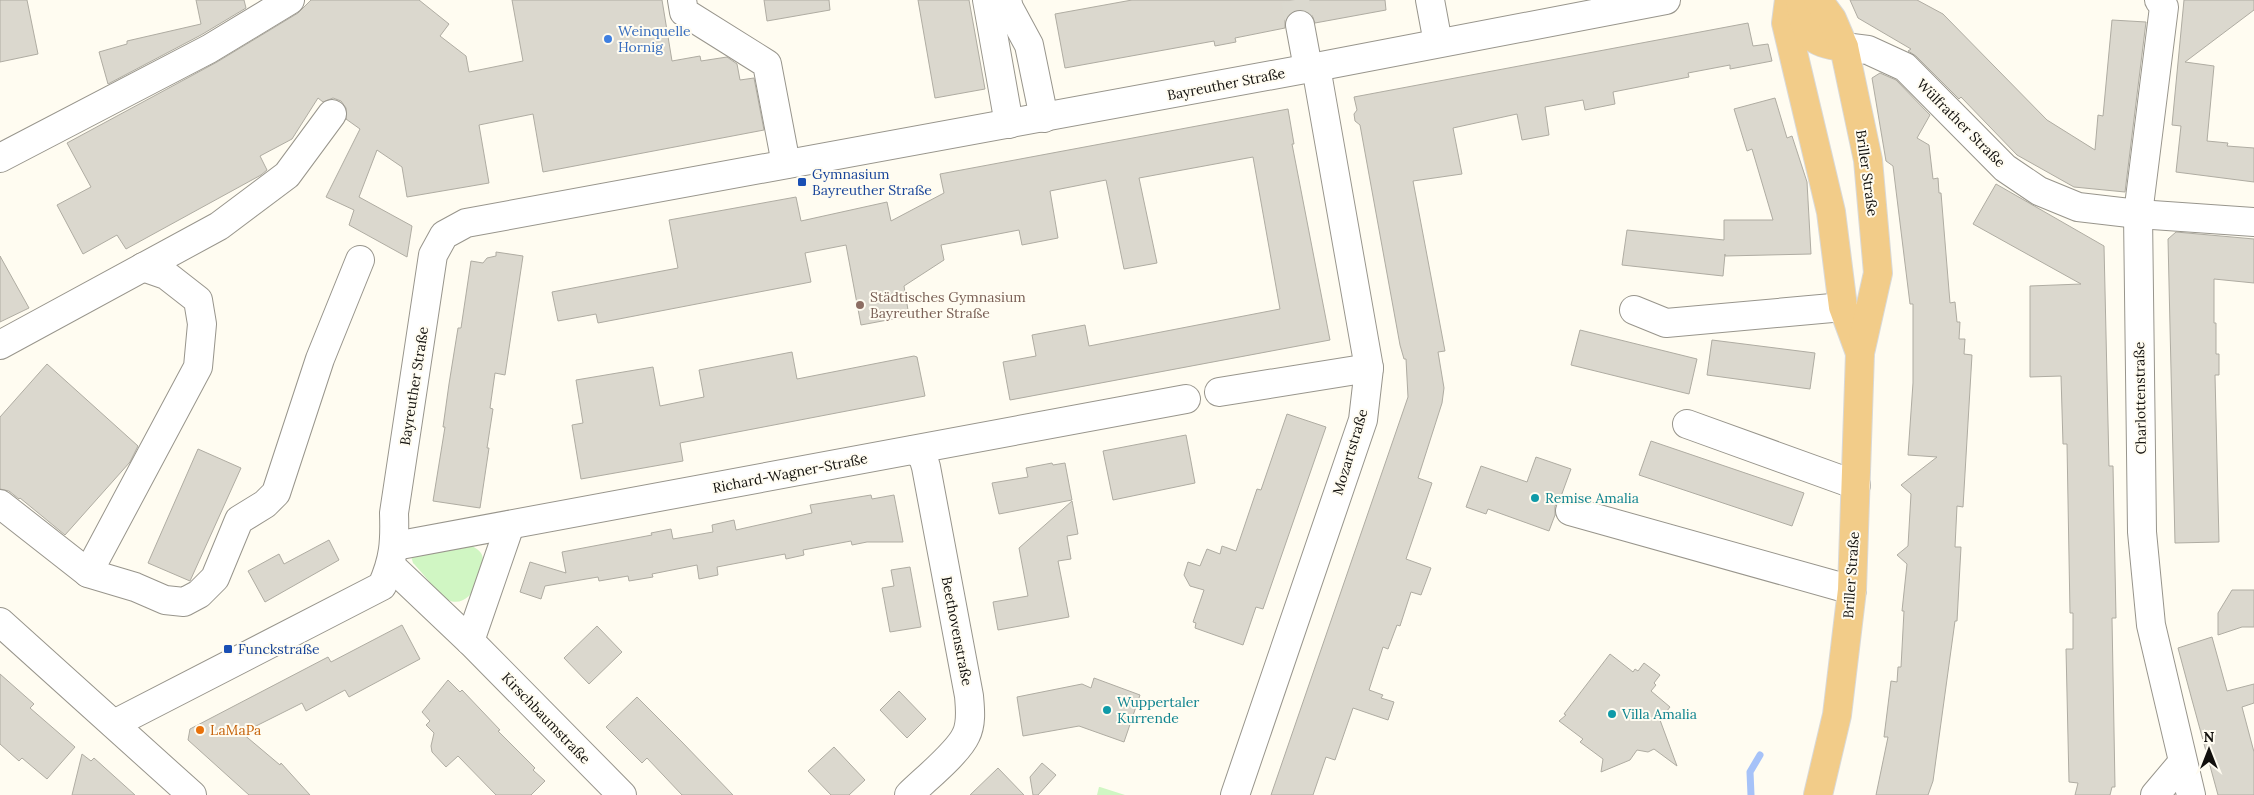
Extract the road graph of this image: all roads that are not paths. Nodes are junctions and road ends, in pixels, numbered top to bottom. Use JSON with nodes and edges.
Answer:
{"nodes":[{"id":1,"x":290,"y":0,"type":"edge"},
{"id":2,"x":682,"y":0,"type":"edge"},
{"id":3,"x":987,"y":0,"type":"edge"},
{"id":4,"x":1007,"y":0,"type":"edge"},
{"id":5,"x":1430,"y":0,"type":"edge"},
{"id":6,"x":1666,"y":0,"type":"edge"},
{"id":7,"x":1789,"y":0,"type":"edge"},
{"id":8,"x":1800,"y":0,"type":"edge"},
{"id":9,"x":1818,"y":0,"type":"edge"},
{"id":10,"x":2159,"y":0,"type":"edge"},
{"id":11,"x":1300,"y":26,"type":"tunnel mouth"},
{"id":12,"x":1438,"y":42,"type":"junction"},
{"id":13,"x":1844,"y":47,"type":"junction"},
{"id":14,"x":1312,"y":68,"type":"junction"},
{"id":15,"x":332,"y":114,"type":"dead end"},
{"id":16,"x":1044,"y":118,"type":"junction"},
{"id":17,"x":1008,"y":124,"type":"junction"},
{"id":18,"x":0,"y":158,"type":"edge"},
{"id":19,"x":786,"y":164,"type":"junction"},
{"id":20,"x":2138,"y":214,"type":"junction"},
{"id":21,"x":2254,"y":222,"type":"edge"},
{"id":22,"x":360,"y":260,"type":"dead end"},
{"id":23,"x":143,"y":267,"type":"junction"},
{"id":24,"x":1844,"y":307,"type":"junction"},
{"id":25,"x":1634,"y":310,"type":"dead end"},
{"id":26,"x":0,"y":345,"type":"edge"},
{"id":27,"x":1860,"y":353,"type":"junction"},
{"id":28,"x":1369,"y":368,"type":"junction"},
{"id":29,"x":1219,"y":392,"type":"dead end"},
{"id":30,"x":1186,"y":399,"type":"dead end"},
{"id":31,"x":1687,"y":424,"type":"dead end"},
{"id":32,"x":914,"y":450,"type":"junction"},
{"id":33,"x":1856,"y":485,"type":"junction"},
{"id":34,"x":0,"y":504,"type":"edge"},
{"id":35,"x":1570,"y":511,"type":"dead end"},
{"id":36,"x":510,"y":525,"type":"junction"},
{"id":37,"x":393,"y":556,"type":"junction"},
{"id":38,"x":88,"y":573,"type":"junction"},
{"id":39,"x":1852,"y":590,"type":"junction"},
{"id":40,"x":0,"y":622,"type":"edge"},
{"id":41,"x":470,"y":641,"type":"junction"},
{"id":42,"x":114,"y":724,"type":"junction"},
{"id":43,"x":2182,"y":763,"type":"junction"},
{"id":44,"x":192,"y":795,"type":"edge"},
{"id":45,"x":622,"y":795,"type":"edge"},
{"id":46,"x":909,"y":795,"type":"edge"},
{"id":47,"x":1235,"y":795,"type":"edge"},
{"id":48,"x":1818,"y":795,"type":"edge"},
{"id":49,"x":2155,"y":795,"type":"edge"},
{"id":50,"x":2191,"y":795,"type":"edge"}],
"edges":[{"from":1,"to":18,"type":"street"},
{"from":2,"to":19,"type":"street"},
{"from":3,"to":17,"type":"street"},
{"from":4,"to":16,"type":"street"},
{"from":5,"to":12,"type":"street"},
{"from":6,"to":12,"type":"street","name":"Bayreuther Straße"},
{"from":7,"to":24,"type":"main road","name":"Briller Straße"},
{"from":8,"to":13,"type":"main road"},
{"from":9,"to":13,"type":"main road","name":"Briller Straße"},
{"from":10,"to":20,"type":"street","name":"Charlottenstraße"},
{"from":11,"to":14,"type":"street","name":"Mozartstraße"},
{"from":12,"to":14,"type":"street","name":"Bayreuther Straße"},
{"from":13,"to":20,"type":"street","name":"Wülfrather Straße"},
{"from":13,"to":27,"type":"main road","name":"Briller Straße"},
{"from":14,"to":16,"type":"street","name":"Bayreuther Straße"},
{"from":14,"to":28,"type":"street","name":"Mozartstraße"},
{"from":15,"to":23,"type":"street"},
{"from":16,"to":17,"type":"street","name":"Bayreuther Straße"},
{"from":17,"to":19,"type":"street","name":"Bayreuther Straße"},
{"from":19,"to":37,"type":"street","name":"Bayreuther Straße"},
{"from":20,"to":21,"type":"street","name":"Wülfrather Straße"},
{"from":20,"to":43,"type":"street","name":"Charlottenstraße"},
{"from":22,"to":38,"type":"street"},
{"from":23,"to":26,"type":"street"},
{"from":23,"to":38,"type":"street"},
{"from":24,"to":25,"type":"street"},
{"from":24,"to":27,"type":"main road","name":"Briller Straße"},
{"from":27,"to":33,"type":"main road","name":"Briller Straße"},
{"from":28,"to":29,"type":"street"},
{"from":28,"to":47,"type":"street","name":"Mozartstraße"},
{"from":30,"to":32,"type":"street","name":"Richard-Wagner-Straße"},
{"from":31,"to":33,"type":"street"},
{"from":32,"to":36,"type":"street","name":"Richard-Wagner-Straße"},
{"from":32,"to":46,"type":"street","name":"Beethovenstraße"},
{"from":33,"to":39,"type":"main road","name":"Briller Straße"},
{"from":34,"to":38,"type":"street"},
{"from":35,"to":39,"type":"street"},
{"from":36,"to":37,"type":"street","name":"Richard-Wagner-Straße"},
{"from":36,"to":41,"type":"street"},
{"from":37,"to":41,"type":"street","name":"Kirschbaumstraße"},
{"from":37,"to":42,"type":"street"},
{"from":39,"to":48,"type":"main road","name":"Briller Straße"},
{"from":40,"to":42,"type":"street"},
{"from":41,"to":45,"type":"street","name":"Kirschbaumstraße"},
{"from":42,"to":44,"type":"street"},
{"from":43,"to":49,"type":"street"},
{"from":43,"to":50,"type":"street","name":"Charlottenstraße"}]}
